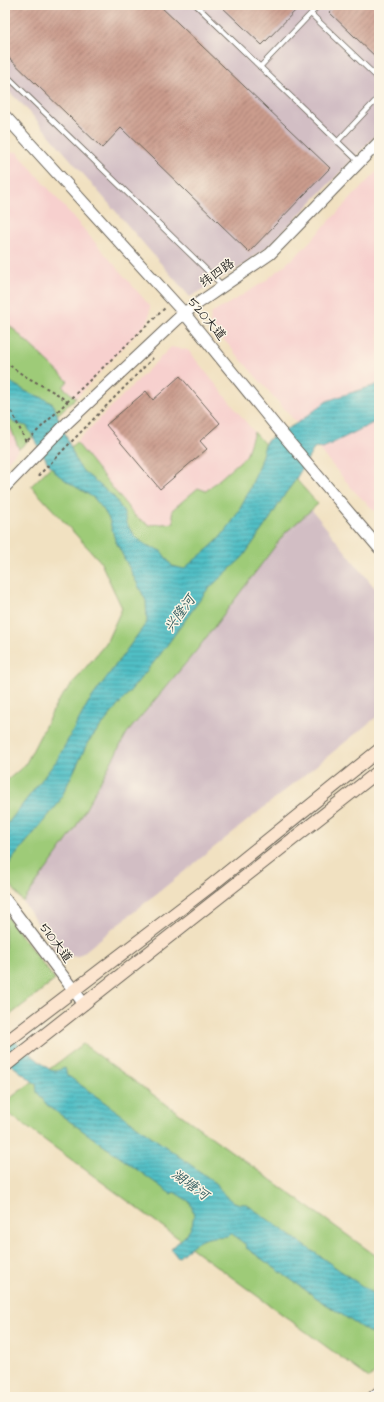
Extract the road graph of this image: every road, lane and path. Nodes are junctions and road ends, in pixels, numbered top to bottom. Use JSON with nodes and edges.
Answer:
{"nodes":[{"id":1,"x":196,"y":5,"type":"edge"},
{"id":2,"x":319,"y":5,"type":"edge"},
{"id":3,"x":310,"y":14,"type":"junction"},
{"id":4,"x":260,"y":67,"type":"junction"},
{"id":5,"x":5,"y":74,"type":"edge"},
{"id":6,"x":379,"y":79,"type":"edge"},
{"id":7,"x":379,"y":97,"type":"edge"},
{"id":8,"x":6,"y":120,"type":"edge"},
{"id":9,"x":337,"y":142,"type":"junction"},
{"id":10,"x":379,"y":142,"type":"edge"},
{"id":11,"x":359,"y":163,"type":"junction"},
{"id":12,"x":223,"y":286,"type":"junction"},
{"id":13,"x":165,"y":308,"type":"dead end"},
{"id":14,"x":184,"y":313,"type":"junction"},
{"id":15,"x":156,"y":355,"type":"dead end"},
{"id":16,"x":5,"y":362,"type":"edge"},
{"id":17,"x":67,"y":402,"type":"junction"},
{"id":18,"x":5,"y":406,"type":"edge"},
{"id":19,"x":38,"y":476,"type":"dead end"},
{"id":20,"x":5,"y":487,"type":"edge"},
{"id":21,"x":379,"y":548,"type":"edge"},
{"id":22,"x":379,"y":750,"type":"edge"},
{"id":23,"x":379,"y":771,"type":"edge"},
{"id":24,"x":5,"y":899,"type":"edge"},
{"id":25,"x":74,"y":990,"type":"junction"},
{"id":26,"x":84,"y":1004,"type":"junction"},
{"id":27,"x":9,"y":1040,"type":"edge"},
{"id":28,"x":5,"y":1066,"type":"edge"},
{"id":29,"x":379,"y":1392,"type":"edge"},
{"id":30,"x":373,"y":1397,"type":"edge"}],
"edges":[{"from":1,"to":4,"type":"lane"},
{"from":2,"to":3,"type":"lane"},
{"from":3,"to":4,"type":"lane"},
{"from":3,"to":6,"type":"lane"},
{"from":4,"to":9,"type":"lane"},
{"from":5,"to":12,"type":"lane"},
{"from":7,"to":9,"type":"lane"},
{"from":8,"to":14,"type":"street","name":"520大道"},
{"from":9,"to":11,"type":"lane"},
{"from":10,"to":11,"type":"street","name":"纬四路"},
{"from":11,"to":12,"type":"street","name":"纬四路"},
{"from":12,"to":14,"type":"street","name":"纬四路"},
{"from":13,"to":17,"type":"path"},
{"from":14,"to":20,"type":"street","name":"纬四路"},
{"from":14,"to":21,"type":"street","name":"520大道"},
{"from":15,"to":19,"type":"path"},
{"from":16,"to":17,"type":"path"},
{"from":17,"to":18,"type":"path"},
{"from":22,"to":25,"type":"main road"},
{"from":23,"to":26,"type":"main road"},
{"from":24,"to":25,"type":"street","name":"510大道"},
{"from":25,"to":26,"type":"street","name":"510大道"},
{"from":25,"to":27,"type":"main road"},
{"from":26,"to":28,"type":"main road"},
{"from":29,"to":30,"type":"street"}]}
